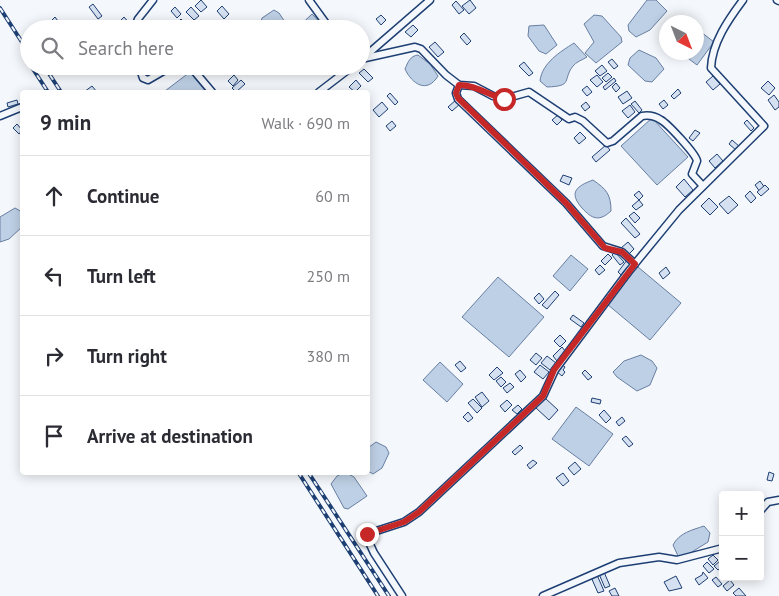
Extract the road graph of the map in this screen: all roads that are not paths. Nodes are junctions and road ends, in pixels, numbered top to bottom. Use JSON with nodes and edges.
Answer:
{"nodes":[{"id":1,"x":153,"y":0,"type":"edge"},
{"id":2,"x":309,"y":0,"type":"edge"},
{"id":3,"x":430,"y":0,"type":"edge"},
{"id":4,"x":743,"y":0,"type":"edge"},
{"id":5,"x":138,"y":20,"type":"edge"},
{"id":6,"x":323,"y":20,"type":"edge"},
{"id":7,"x":370,"y":52,"type":"edge"},
{"id":8,"x":370,"y":58,"type":"edge"},
{"id":9,"x":142,"y":75,"type":"edge"},
{"id":10,"x":157,"y":75,"type":"edge"},
{"id":11,"x":198,"y":75,"type":"edge"},
{"id":12,"x":341,"y":75,"type":"edge"},
{"id":13,"x":459,"y":85,"type":"junction"},
{"id":14,"x":210,"y":90,"type":"edge"},
{"id":15,"x":322,"y":90,"type":"edge"},
{"id":16,"x":20,"y":108,"type":"edge"},
{"id":17,"x":0,"y":116,"type":"edge"},
{"id":18,"x":703,"y":186,"type":"junction"},
{"id":19,"x":635,"y":264,"type":"junction"},
{"id":20,"x":779,"y":500,"type":"edge"},
{"id":21,"x":764,"y":506,"type":"edge"},
{"id":22,"x":719,"y":549,"type":"edge"},
{"id":23,"x":402,"y":596,"type":"edge"},
{"id":24,"x":543,"y":596,"type":"edge"}],
"edges":[{"from":1,"to":5,"type":"street"},
{"from":2,"to":6,"type":"street"},
{"from":3,"to":7,"type":"street"},
{"from":4,"to":18,"type":"street"},
{"from":8,"to":13,"type":"street"},
{"from":9,"to":10,"type":"street"},
{"from":11,"to":14,"type":"street"},
{"from":12,"to":15,"type":"street"},
{"from":13,"to":18,"type":"street"},
{"from":13,"to":19,"type":"street"},
{"from":16,"to":17,"type":"street"},
{"from":18,"to":19,"type":"street"},
{"from":19,"to":23,"type":"street"},
{"from":20,"to":21,"type":"street"},
{"from":22,"to":24,"type":"street"}]}
